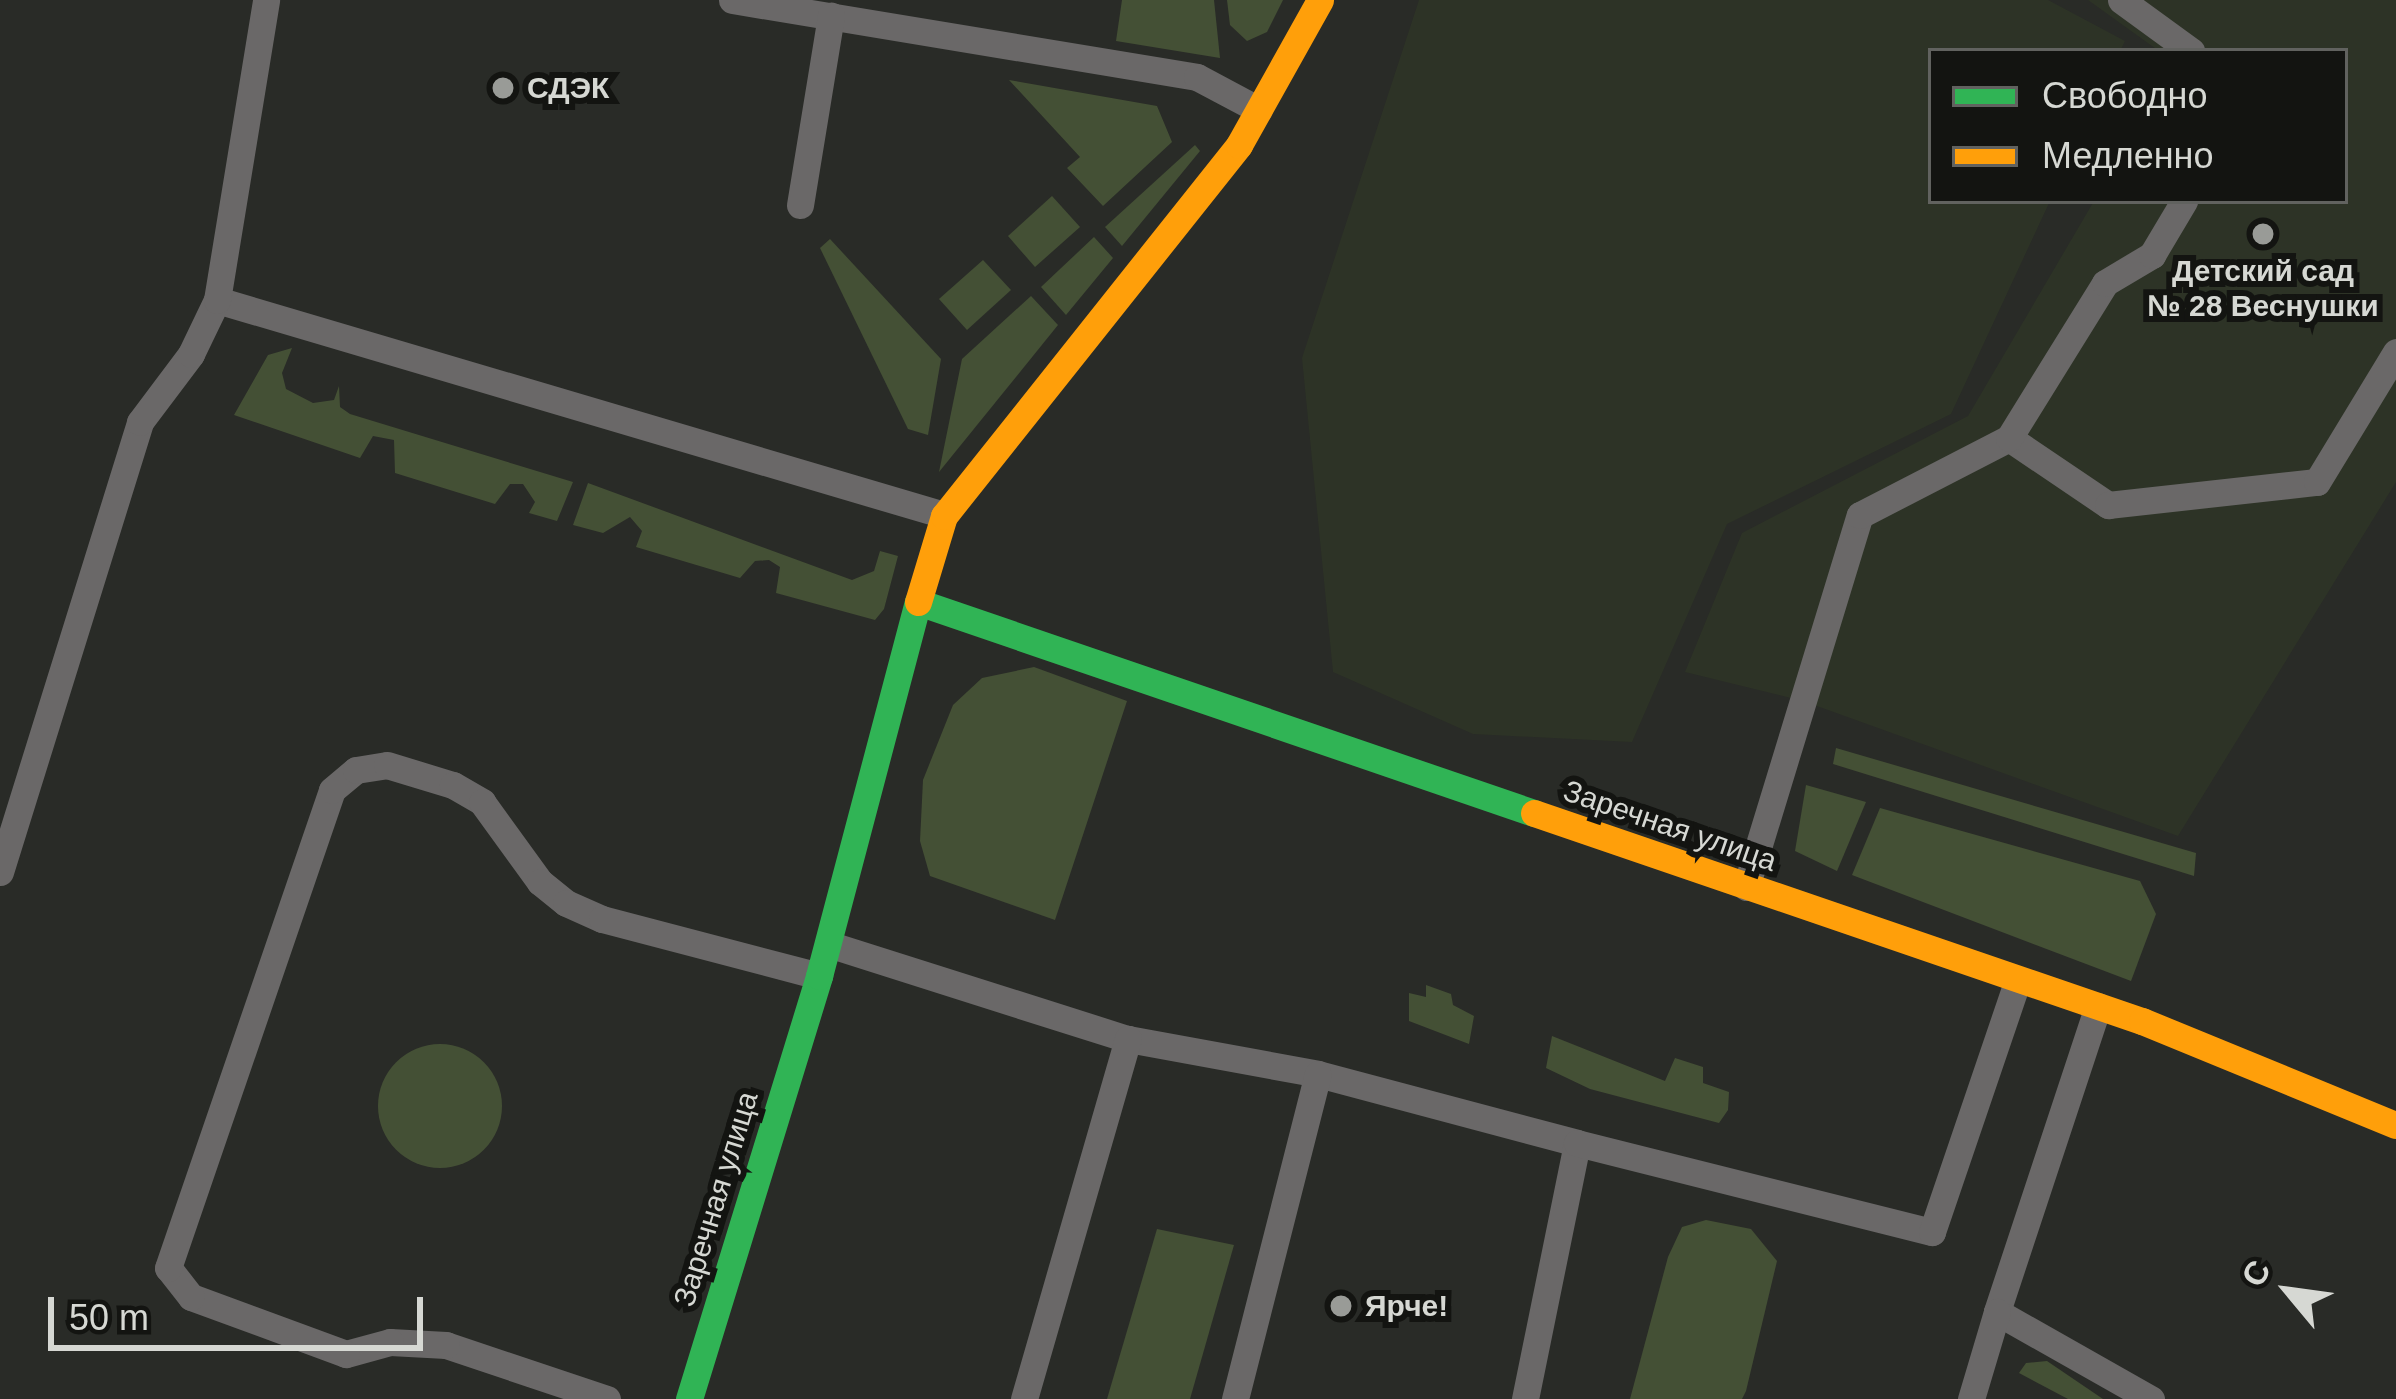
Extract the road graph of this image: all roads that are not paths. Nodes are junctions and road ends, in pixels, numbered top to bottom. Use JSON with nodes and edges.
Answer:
{"nodes":[{"id":1,"x":266,"y":0,"type":"edge"},
{"id":2,"x":732,"y":0,"type":"edge"},
{"id":3,"x":1319,"y":0,"type":"edge"},
{"id":4,"x":2121,"y":0,"type":"edge"},
{"id":5,"x":831,"y":16,"type":"junction"},
{"id":6,"x":2187,"y":48,"type":"edge"},
{"id":7,"x":1261,"y":111,"type":"junction"},
{"id":8,"x":2182,"y":204,"type":"edge"},
{"id":9,"x":800,"y":205,"type":"dead end"},
{"id":10,"x":217,"y":300,"type":"junction"},
{"id":11,"x":2396,"y":352,"type":"edge"},
{"id":12,"x":2009,"y":438,"type":"junction"},
{"id":13,"x":944,"y":516,"type":"junction"},
{"id":14,"x":918,"y":602,"type":"junction"},
{"id":15,"x":0,"y":872,"type":"edge"},
{"id":16,"x":1746,"y":887,"type":"junction"},
{"id":17,"x":828,"y":944,"type":"junction"},
{"id":18,"x":819,"y":976,"type":"junction"},
{"id":19,"x":2018,"y":980,"type":"junction"},
{"id":20,"x":2098,"y":1006,"type":"junction"},
{"id":21,"x":1128,"y":1039,"type":"junction"},
{"id":22,"x":1318,"y":1075,"type":"junction"},
{"id":23,"x":2396,"y":1125,"type":"edge"},
{"id":24,"x":1577,"y":1143,"type":"junction"},
{"id":25,"x":1997,"y":1312,"type":"junction"},
{"id":26,"x":607,"y":1399,"type":"edge"},
{"id":27,"x":689,"y":1399,"type":"edge"},
{"id":28,"x":1024,"y":1399,"type":"edge"},
{"id":29,"x":1235,"y":1399,"type":"edge"},
{"id":30,"x":1525,"y":1399,"type":"edge"},
{"id":31,"x":1972,"y":1399,"type":"edge"},
{"id":32,"x":2151,"y":1399,"type":"edge"}],
"edges":[{"from":1,"to":10,"type":"lane"},
{"from":2,"to":5,"type":"lane"},
{"from":3,"to":7,"type":"street","name":"Заречная улица"},
{"from":4,"to":6,"type":"lane"},
{"from":5,"to":7,"type":"lane"},
{"from":5,"to":9,"type":"lane"},
{"from":7,"to":13,"type":"street","name":"Заречная улица"},
{"from":8,"to":12,"type":"lane"},
{"from":10,"to":13,"type":"lane"},
{"from":10,"to":15,"type":"lane"},
{"from":11,"to":12,"type":"lane"},
{"from":12,"to":16,"type":"lane"},
{"from":13,"to":14,"type":"street","name":"Заречная улица"},
{"from":14,"to":16,"type":"street","name":"Заречная улица"},
{"from":14,"to":17,"type":"street","name":"Заречная улица"},
{"from":16,"to":19,"type":"street","name":"Заречная улица"},
{"from":17,"to":18,"type":"street","name":"Заречная улица"},
{"from":17,"to":21,"type":"lane"},
{"from":18,"to":26,"type":"lane"},
{"from":18,"to":27,"type":"street","name":"Заречная улица"},
{"from":19,"to":20,"type":"street","name":"Заречная улица"},
{"from":19,"to":24,"type":"lane"},
{"from":20,"to":23,"type":"street","name":"Заречная улица"},
{"from":20,"to":25,"type":"lane"},
{"from":21,"to":22,"type":"lane"},
{"from":21,"to":28,"type":"lane"},
{"from":22,"to":24,"type":"lane"},
{"from":22,"to":29,"type":"lane"},
{"from":24,"to":30,"type":"lane"},
{"from":25,"to":31,"type":"lane"},
{"from":25,"to":32,"type":"lane"}]}
